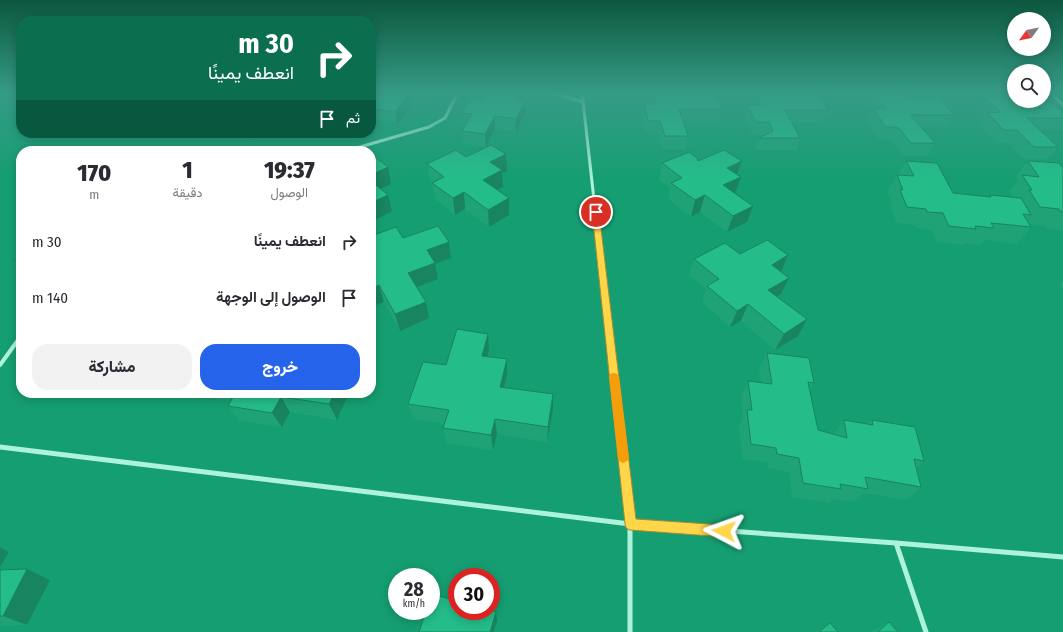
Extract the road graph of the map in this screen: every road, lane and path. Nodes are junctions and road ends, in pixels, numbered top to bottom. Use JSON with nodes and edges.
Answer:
{"nodes":[{"id":1,"x":439,"y":121,"type":"edge"},
{"id":2,"x":585,"y":121,"type":"edge"},
{"id":3,"x":363,"y":146,"type":"edge"},
{"id":4,"x":16,"y":343,"type":"edge"},
{"id":5,"x":0,"y":365,"type":"edge"},
{"id":6,"x":0,"y":447,"type":"edge"},
{"id":7,"x":630,"y":524,"type":"junction"},
{"id":8,"x":896,"y":543,"type":"junction"},
{"id":9,"x":1063,"y":558,"type":"edge"},
{"id":10,"x":630,"y":632,"type":"edge"},
{"id":11,"x":926,"y":632,"type":"edge"}],
"edges":[{"from":1,"to":3,"type":"street"},
{"from":2,"to":7,"type":"street"},
{"from":4,"to":5,"type":"street"},
{"from":6,"to":7,"type":"street"},
{"from":7,"to":8,"type":"street"},
{"from":7,"to":10,"type":"street"},
{"from":8,"to":9,"type":"street"},
{"from":8,"to":11,"type":"street"}]}
